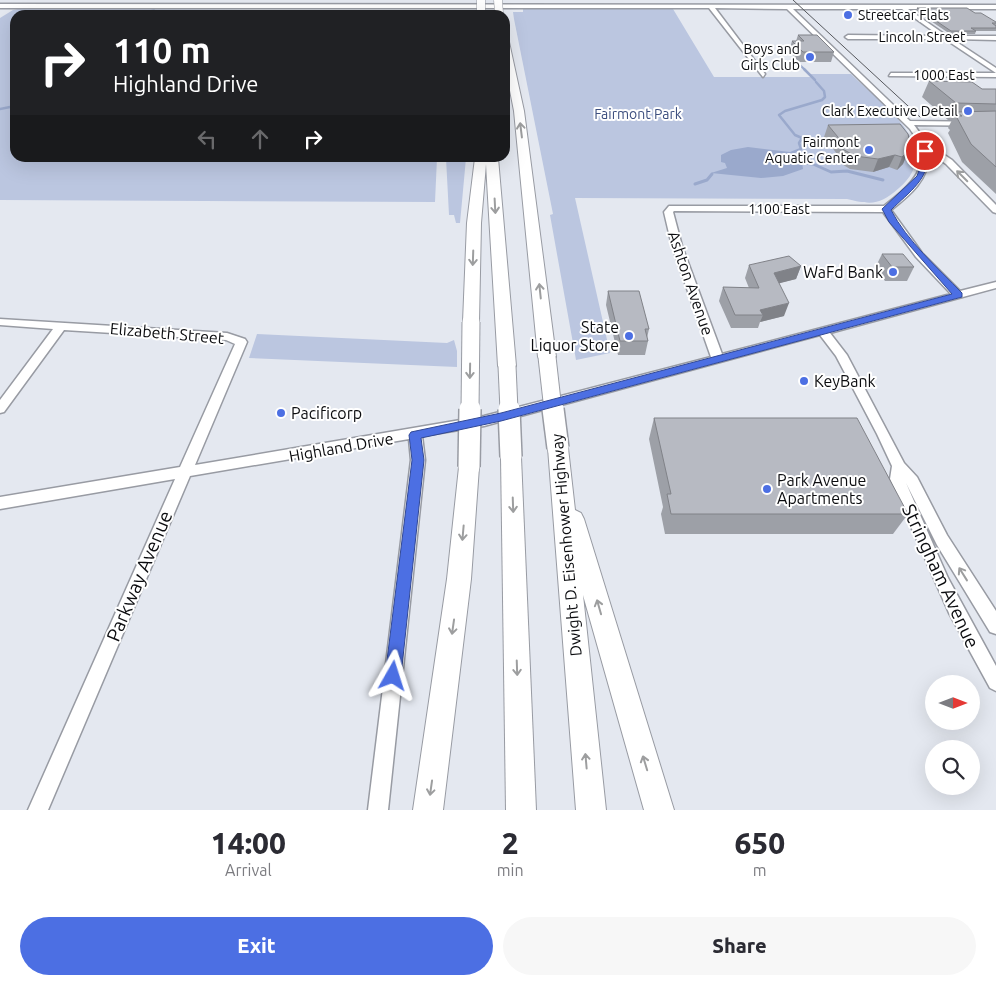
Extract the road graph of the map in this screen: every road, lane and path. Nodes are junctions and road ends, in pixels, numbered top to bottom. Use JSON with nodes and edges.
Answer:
{"nodes":[{"id":1,"x":95,"y":0,"type":"edge"},
{"id":2,"x":166,"y":0,"type":"edge"},
{"id":3,"x":294,"y":0,"type":"edge"},
{"id":4,"x":399,"y":0,"type":"edge"},
{"id":5,"x":533,"y":0,"type":"edge"},
{"id":6,"x":740,"y":0,"type":"edge"},
{"id":7,"x":840,"y":0,"type":"edge"},
{"id":8,"x":953,"y":0,"type":"edge"},
{"id":9,"x":0,"y":6,"type":"edge"},
{"id":10,"x":86,"y":6,"type":"junction"},
{"id":11,"x":159,"y":6,"type":"junction"},
{"id":12,"x":290,"y":6,"type":"junction"},
{"id":13,"x":397,"y":6,"type":"junction"},
{"id":14,"x":534,"y":6,"type":"junction"},
{"id":15,"x":711,"y":7,"type":"junction"},
{"id":16,"x":746,"y":7,"type":"junction"},
{"id":17,"x":788,"y":7,"type":"junction"},
{"id":18,"x":849,"y":7,"type":"junction"},
{"id":19,"x":904,"y":7,"type":"junction"},
{"id":20,"x":965,"y":7,"type":"junction"},
{"id":21,"x":996,"y":7,"type":"edge"},
{"id":22,"x":848,"y":37,"type":"dead end"},
{"id":23,"x":947,"y":37,"type":"junction"},
{"id":24,"x":996,"y":38,"type":"edge"},
{"id":25,"x":510,"y":68,"type":"edge"},
{"id":26,"x":996,"y":71,"type":"edge"},
{"id":27,"x":763,"y":75,"type":"dead end"},
{"id":28,"x":891,"y":75,"type":"dead end"},
{"id":29,"x":996,"y":75,"type":"edge"},
{"id":30,"x":909,"y":123,"type":"junction"},
{"id":31,"x":996,"y":124,"type":"edge"},
{"id":32,"x":925,"y":146,"type":"junction"},
{"id":33,"x":481,"y":162,"type":"edge"},
{"id":34,"x":492,"y":162,"type":"edge"},
{"id":35,"x":672,"y":208,"type":"joint"},
{"id":36,"x":886,"y":209,"type":"junction"},
{"id":37,"x":996,"y":210,"type":"edge"},
{"id":38,"x":996,"y":285,"type":"edge"},
{"id":39,"x":958,"y":295,"type":"junction"},
{"id":40,"x":0,"y":322,"type":"edge"},
{"id":41,"x":0,"y":329,"type":"edge"},
{"id":42,"x":59,"y":329,"type":"junction"},
{"id":43,"x":823,"y":331,"type":"junction"},
{"id":44,"x":241,"y":342,"type":"joint"},
{"id":45,"x":718,"y":359,"type":"junction"},
{"id":46,"x":0,"y":409,"type":"edge"},
{"id":47,"x":415,"y":435,"type":"junction"},
{"id":48,"x":558,"y":448,"type":"joint"},
{"id":49,"x":899,"y":466,"type":"junction"},
{"id":50,"x":183,"y":474,"type":"junction"},
{"id":51,"x":560,"y":477,"type":"junction"},
{"id":52,"x":0,"y":503,"type":"edge"},
{"id":53,"x":996,"y":626,"type":"edge"},
{"id":54,"x":996,"y":682,"type":"edge"},
{"id":55,"x":38,"y":810,"type":"edge"},
{"id":56,"x":378,"y":810,"type":"edge"},
{"id":57,"x":428,"y":810,"type":"edge"},
{"id":58,"x":521,"y":810,"type":"edge"},
{"id":59,"x":591,"y":810,"type":"edge"},
{"id":60,"x":659,"y":810,"type":"edge"}],
"edges":[{"from":1,"to":10,"type":"street"},
{"from":2,"to":11,"type":"street"},
{"from":3,"to":12,"type":"street"},
{"from":4,"to":13,"type":"street"},
{"from":5,"to":14,"type":"street"},
{"from":6,"to":16,"type":"street"},
{"from":7,"to":18,"type":"street"},
{"from":8,"to":20,"type":"street"},
{"from":9,"to":10,"type":"street"},
{"from":10,"to":11,"type":"street"},
{"from":11,"to":12,"type":"street"},
{"from":12,"to":13,"type":"street"},
{"from":13,"to":14,"type":"street"},
{"from":14,"to":15,"type":"street"},
{"from":15,"to":16,"type":"street"},
{"from":15,"to":27,"type":"street"},
{"from":16,"to":17,"type":"street"},
{"from":17,"to":18,"type":"street"},
{"from":17,"to":30,"type":"street"},
{"from":18,"to":19,"type":"street"},
{"from":19,"to":20,"type":"street"},
{"from":19,"to":23,"type":"street"},
{"from":20,"to":21,"type":"street"},
{"from":22,"to":23,"type":"street","name":"Lincoln Street"},
{"from":23,"to":24,"type":"street","name":"Lincoln Street"},
{"from":23,"to":26,"type":"street"},
{"from":48,"to":25,"type":"highway","name":"Dwight D. Eisenhower Highway","one_way":true,"bridge":true},
{"from":28,"to":29,"type":"street","name":"1000 East"},
{"from":30,"to":31,"type":"street"},
{"from":30,"to":32,"type":"street"},
{"from":32,"to":36,"type":"street"},
{"from":37,"to":32,"type":"street","one_way":true},
{"from":33,"to":57,"type":"highway","one_way":true,"bridge":true},
{"from":34,"to":58,"type":"highway","one_way":true,"bridge":true},
{"from":35,"to":36,"type":"street","name":"1100 East"},
{"from":35,"to":45,"type":"street","name":"Ashton Avenue"},
{"from":36,"to":39,"type":"street"},
{"from":38,"to":39,"type":"street","name":"Highland Drive"},
{"from":39,"to":43,"type":"street","name":"Highland Drive"},
{"from":40,"to":42,"type":"street","name":"Elizabeth Street"},
{"from":41,"to":42,"type":"street","name":"Elizabeth Street"},
{"from":42,"to":44,"type":"street","name":"Elizabeth Street"},
{"from":42,"to":46,"type":"street"},
{"from":43,"to":45,"type":"street","name":"Highland Drive"},
{"from":43,"to":49,"type":"street","name":"Stringham Avenue"},
{"from":44,"to":50,"type":"street","name":"Parkway Avenue"},
{"from":45,"to":47,"type":"street","name":"Highland Drive"},
{"from":47,"to":50,"type":"street","name":"Highland Drive"},
{"from":47,"to":56,"type":"street"},
{"from":48,"to":51,"type":"highway","name":"Dwight D. Eisenhower Highway"},
{"from":53,"to":49,"type":"street","name":"Stringham Avenue","one_way":true},
{"from":49,"to":54,"type":"street","name":"Stringham Avenue"},
{"from":50,"to":52,"type":"street","name":"Highland Drive"},
{"from":50,"to":55,"type":"street","name":"Parkway Avenue"},
{"from":59,"to":51,"type":"highway","name":"Dwight D. Eisenhower Highway","one_way":true},
{"from":60,"to":51,"type":"highway","one_way":true}]}
